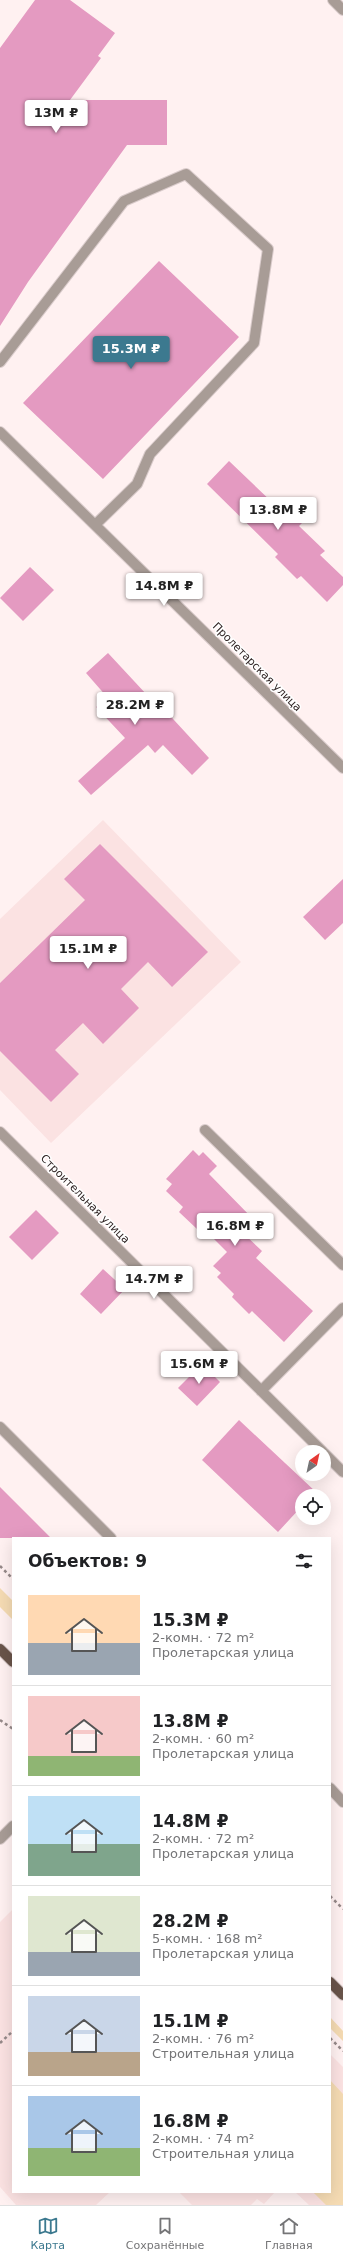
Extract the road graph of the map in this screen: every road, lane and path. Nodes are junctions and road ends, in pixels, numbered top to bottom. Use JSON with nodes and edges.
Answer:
{"nodes":[{"id":1,"x":333,"y":0,"type":"edge"},
{"id":2,"x":343,"y":10,"type":"edge"},
{"id":3,"x":0,"y":362,"type":"edge"},
{"id":4,"x":0,"y":432,"type":"edge"},
{"id":5,"x":96,"y":524,"type":"junction"},
{"id":6,"x":343,"y":768,"type":"edge"},
{"id":7,"x":205,"y":1130,"type":"dead end"},
{"id":8,"x":0,"y":1132,"type":"edge"},
{"id":9,"x":343,"y":1265,"type":"edge"},
{"id":10,"x":343,"y":1308,"type":"edge"},
{"id":11,"x":261,"y":1391,"type":"junction"},
{"id":12,"x":0,"y":1427,"type":"edge"},
{"id":13,"x":317,"y":1445,"type":"edge"},
{"id":14,"x":331,"y":1459,"type":"edge"},
{"id":15,"x":343,"y":1472,"type":"edge"},
{"id":16,"x":110,"y":1537,"type":"edge"},
{"id":17,"x":0,"y":1566,"type":"edge"},
{"id":18,"x":12,"y":1578,"type":"edge"},
{"id":19,"x":0,"y":1649,"type":"edge"},
{"id":20,"x":12,"y":1661,"type":"edge"},
{"id":21,"x":0,"y":1720,"type":"edge"},
{"id":22,"x":12,"y":1728,"type":"edge"},
{"id":23,"x":331,"y":1789,"type":"edge"},
{"id":24,"x":343,"y":1802,"type":"edge"},
{"id":25,"x":12,"y":1827,"type":"edge"},
{"id":26,"x":0,"y":1839,"type":"edge"},
{"id":27,"x":331,"y":1897,"type":"edge"},
{"id":28,"x":343,"y":1909,"type":"edge"},
{"id":29,"x":331,"y":1983,"type":"edge"},
{"id":30,"x":343,"y":1995,"type":"edge"},
{"id":31,"x":12,"y":2032,"type":"edge"},
{"id":32,"x":331,"y":2039,"type":"edge"},
{"id":33,"x":0,"y":2043,"type":"edge"},
{"id":34,"x":343,"y":2051,"type":"edge"}],
"edges":[{"from":1,"to":2,"type":"street"},
{"from":3,"to":5,"type":"street"},
{"from":4,"to":5,"type":"street","name":"Пролетарская улица"},
{"from":5,"to":6,"type":"street","name":"Пролетарская улица"},
{"from":7,"to":9,"type":"street"},
{"from":8,"to":11,"type":"street","name":"Строительная улица"},
{"from":10,"to":11,"type":"street"},
{"from":11,"to":13,"type":"street","name":"Строительная улица"},
{"from":12,"to":16,"type":"street"},
{"from":14,"to":15,"type":"street","name":"Строительная улица"},
{"from":17,"to":18,"type":"path"},
{"from":19,"to":20,"type":"main road"},
{"from":21,"to":22,"type":"path"},
{"from":23,"to":24,"type":"street"},
{"from":25,"to":26,"type":"street"},
{"from":27,"to":28,"type":"path"},
{"from":29,"to":30,"type":"main road"},
{"from":31,"to":33,"type":"path"},
{"from":32,"to":34,"type":"path"}]}
